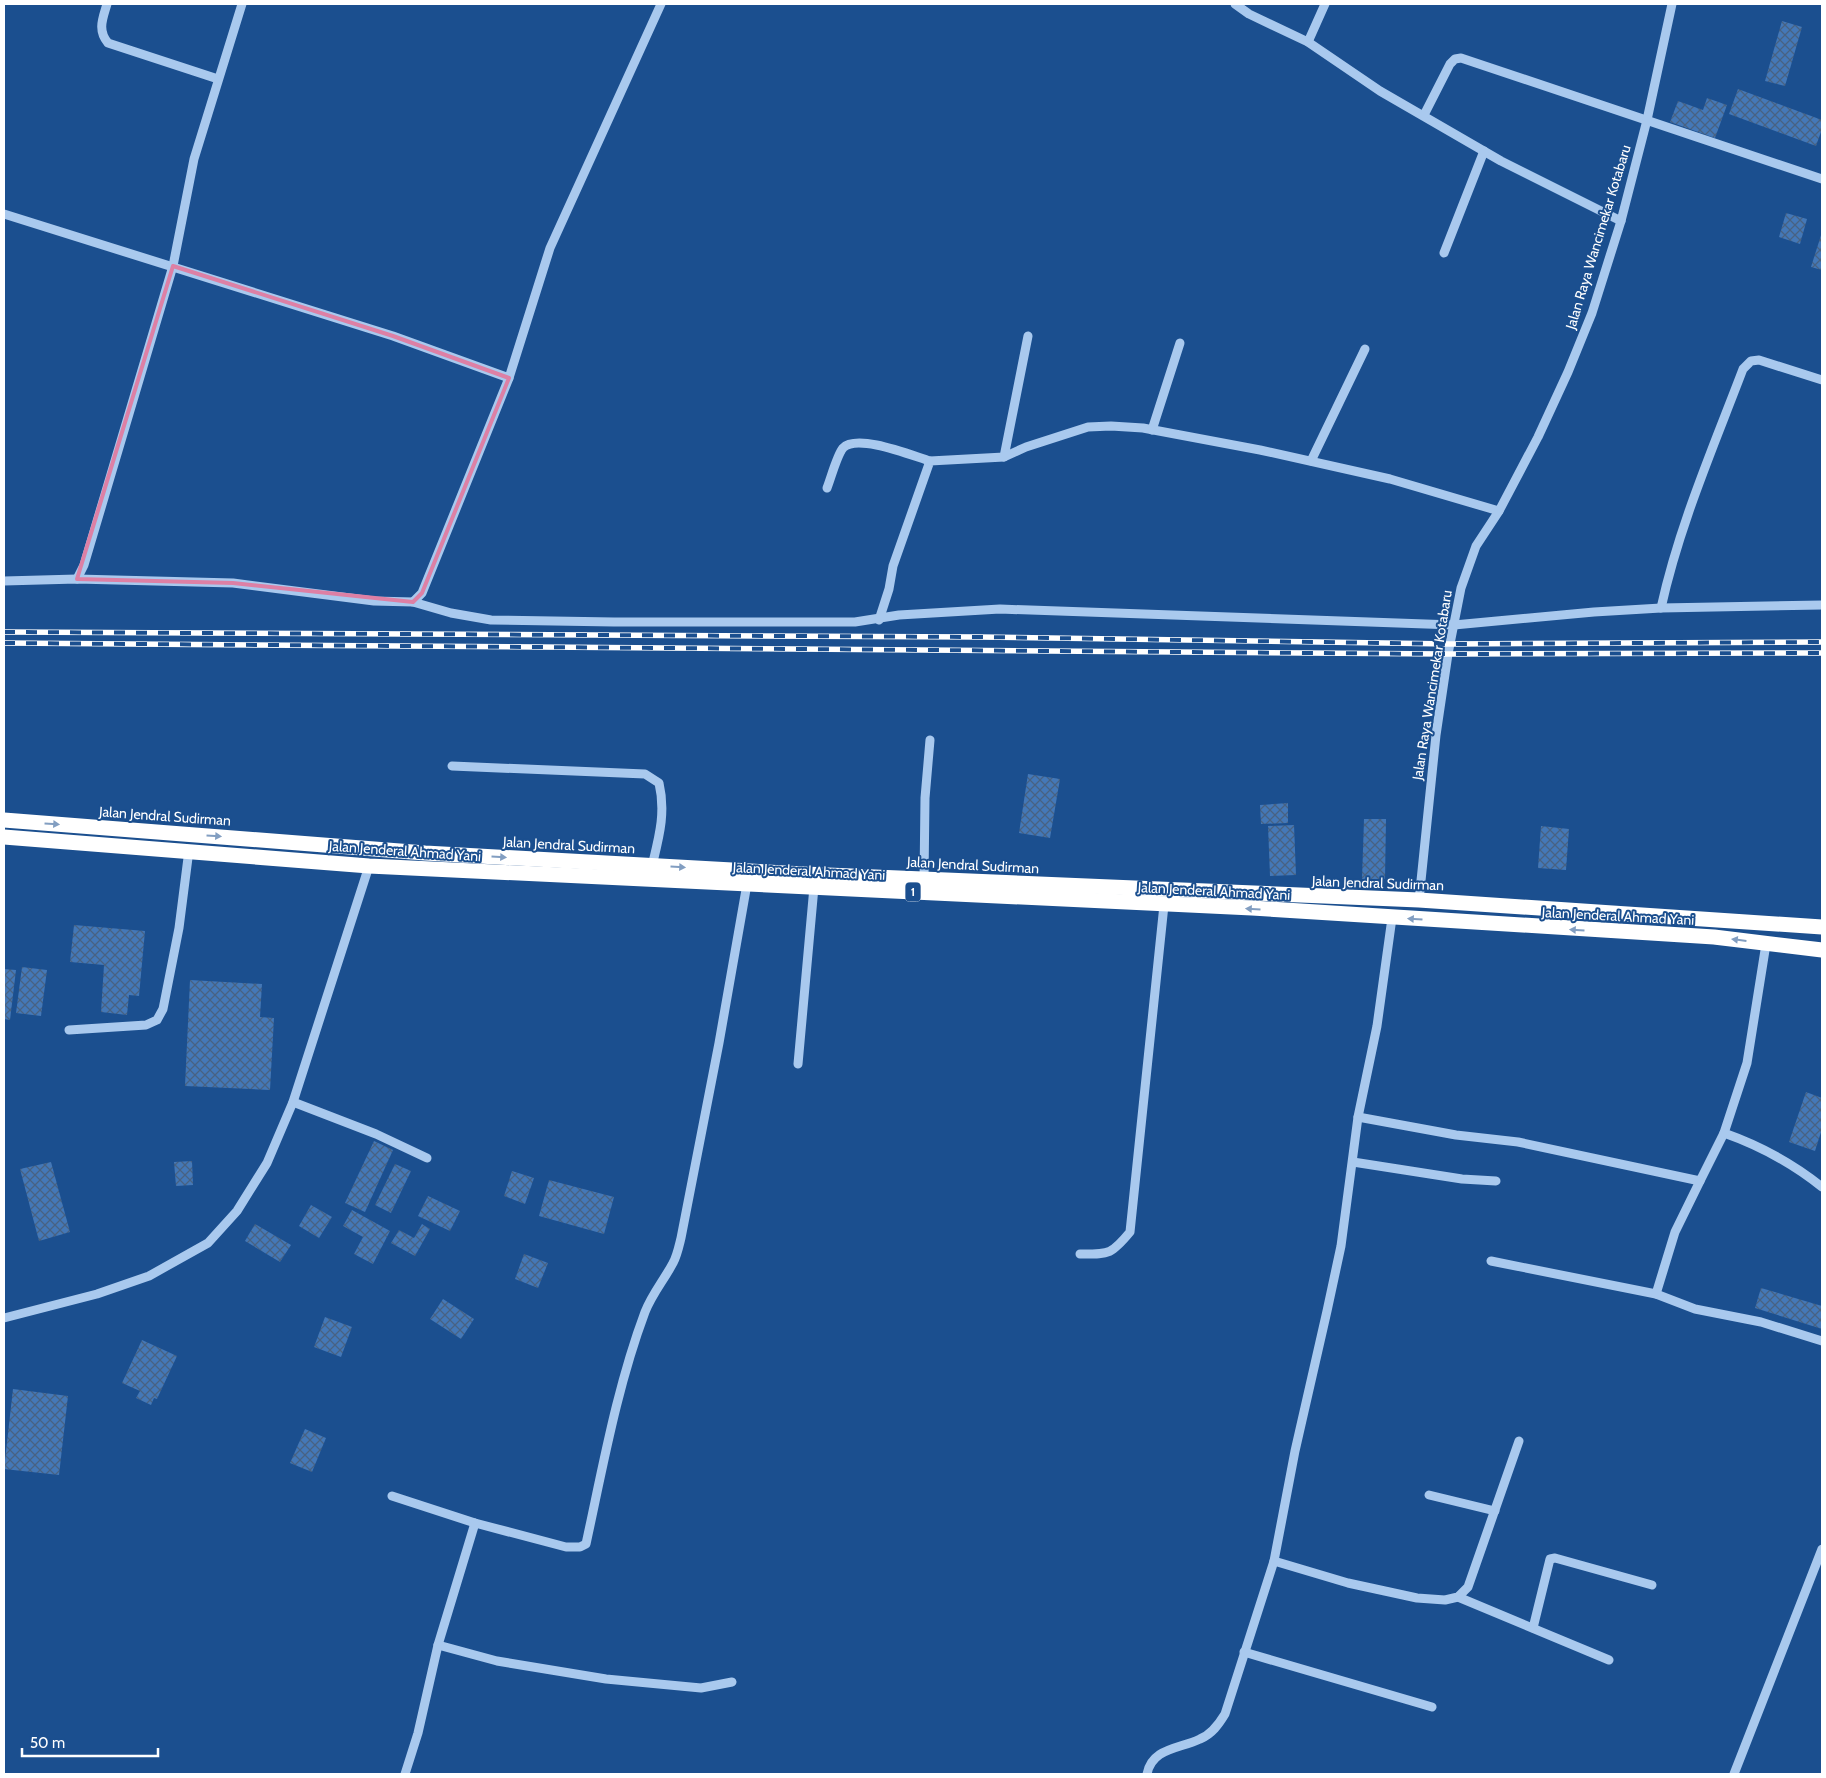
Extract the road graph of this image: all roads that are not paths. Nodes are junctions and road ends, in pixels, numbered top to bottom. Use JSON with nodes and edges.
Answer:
{"nodes":[{"id":1,"x":107,"y":4,"type":"edge"},
{"id":2,"x":242,"y":4,"type":"edge"},
{"id":3,"x":661,"y":4,"type":"edge"},
{"id":4,"x":1235,"y":4,"type":"edge"},
{"id":5,"x":1325,"y":4,"type":"edge"},
{"id":6,"x":1672,"y":4,"type":"edge"},
{"id":7,"x":1308,"y":42,"type":"junction"},
{"id":8,"x":218,"y":79,"type":"junction"},
{"id":9,"x":1424,"y":115,"type":"junction"},
{"id":10,"x":1647,"y":120,"type":"junction"},
{"id":11,"x":1484,"y":151,"type":"junction"},
{"id":12,"x":1822,"y":179,"type":"edge"},
{"id":13,"x":4,"y":214,"type":"edge"},
{"id":14,"x":1621,"y":221,"type":"junction"},
{"id":15,"x":1444,"y":253,"type":"dead end"},
{"id":16,"x":173,"y":266,"type":"junction"},
{"id":17,"x":1028,"y":336,"type":"dead end"},
{"id":18,"x":1180,"y":343,"type":"dead end"},
{"id":19,"x":1365,"y":349,"type":"dead end"},
{"id":20,"x":509,"y":378,"type":"junction"},
{"id":21,"x":1822,"y":380,"type":"edge"},
{"id":22,"x":1152,"y":430,"type":"junction"},
{"id":23,"x":1004,"y":458,"type":"junction"},
{"id":24,"x":930,"y":461,"type":"junction"},
{"id":25,"x":1311,"y":461,"type":"junction"},
{"id":26,"x":827,"y":488,"type":"dead end"},
{"id":27,"x":1499,"y":511,"type":"junction"},
{"id":28,"x":77,"y":578,"type":"junction"},
{"id":29,"x":4,"y":581,"type":"edge"},
{"id":30,"x":413,"y":602,"type":"junction"},
{"id":31,"x":1822,"y":605,"type":"edge"},
{"id":32,"x":1661,"y":608,"type":"junction"},
{"id":33,"x":879,"y":620,"type":"junction"},
{"id":34,"x":1454,"y":625,"type":"junction"},
{"id":35,"x":930,"y":740,"type":"dead end"},
{"id":36,"x":452,"y":766,"type":"dead end"},
{"id":37,"x":4,"y":820,"type":"edge"},
{"id":38,"x":4,"y":837,"type":"edge"},
{"id":39,"x":189,"y":850,"type":"junction"},
{"id":40,"x":369,"y":866,"type":"junction"},
{"id":41,"x":652,"y":866,"type":"junction"},
{"id":42,"x":924,"y":879,"type":"junction"},
{"id":43,"x":747,"y":884,"type":"junction"},
{"id":44,"x":814,"y":887,"type":"junction"},
{"id":45,"x":1419,"y":900,"type":"junction"},
{"id":46,"x":1164,"y":905,"type":"junction"},
{"id":47,"x":1392,"y":918,"type":"junction"},
{"id":48,"x":1822,"y":927,"type":"edge"},
{"id":49,"x":1766,"y":944,"type":"junction"},
{"id":50,"x":1822,"y":950,"type":"edge"},
{"id":51,"x":69,"y":1030,"type":"dead end"},
{"id":52,"x":798,"y":1064,"type":"dead end"},
{"id":53,"x":292,"y":1102,"type":"junction"},
{"id":54,"x":1358,"y":1117,"type":"junction"},
{"id":55,"x":1724,"y":1133,"type":"junction"},
{"id":56,"x":427,"y":1158,"type":"dead end"},
{"id":57,"x":1353,"y":1162,"type":"junction"},
{"id":58,"x":1496,"y":1181,"type":"dead end"},
{"id":59,"x":1700,"y":1181,"type":"junction"},
{"id":60,"x":1822,"y":1187,"type":"edge"},
{"id":61,"x":1080,"y":1254,"type":"dead end"},
{"id":62,"x":1491,"y":1261,"type":"dead end"},
{"id":63,"x":1656,"y":1294,"type":"junction"},
{"id":64,"x":4,"y":1318,"type":"edge"},
{"id":65,"x":1822,"y":1341,"type":"edge"},
{"id":66,"x":1519,"y":1441,"type":"dead end"},
{"id":67,"x":1429,"y":1494,"type":"dead end"},
{"id":68,"x":392,"y":1496,"type":"dead end"},
{"id":69,"x":1495,"y":1511,"type":"junction"},
{"id":70,"x":475,"y":1523,"type":"junction"},
{"id":71,"x":1822,"y":1549,"type":"edge"},
{"id":72,"x":1274,"y":1561,"type":"junction"},
{"id":73,"x":1652,"y":1585,"type":"dead end"},
{"id":74,"x":1458,"y":1597,"type":"junction"},
{"id":75,"x":1533,"y":1628,"type":"junction"},
{"id":76,"x":438,"y":1645,"type":"junction"},
{"id":77,"x":1244,"y":1652,"type":"junction"},
{"id":78,"x":1609,"y":1660,"type":"dead end"},
{"id":79,"x":732,"y":1682,"type":"dead end"},
{"id":80,"x":1432,"y":1707,"type":"dead end"},
{"id":81,"x":405,"y":1774,"type":"edge"},
{"id":82,"x":1147,"y":1774,"type":"edge"},
{"id":83,"x":1734,"y":1774,"type":"edge"}],
"edges":[{"from":1,"to":8,"type":"street"},
{"from":2,"to":8,"type":"street"},
{"from":3,"to":20,"type":"street"},
{"from":4,"to":7,"type":"street"},
{"from":5,"to":7,"type":"street"},
{"from":6,"to":10,"type":"street","name":"Jalan Raya Wancimekar Kotabaru"},
{"from":7,"to":9,"type":"street"},
{"from":8,"to":16,"type":"street"},
{"from":9,"to":10,"type":"street"},
{"from":9,"to":11,"type":"street"},
{"from":10,"to":12,"type":"street"},
{"from":10,"to":14,"type":"street","name":"Jalan Raya Wancimekar Kotabaru"},
{"from":11,"to":14,"type":"street"},
{"from":11,"to":15,"type":"street"},
{"from":13,"to":16,"type":"street"},
{"from":14,"to":27,"type":"street","name":"Jalan Raya Wancimekar Kotabaru"},
{"from":16,"to":20,"type":"street"},
{"from":16,"to":28,"type":"street"},
{"from":17,"to":23,"type":"street"},
{"from":18,"to":22,"type":"street"},
{"from":19,"to":25,"type":"street"},
{"from":20,"to":30,"type":"street"},
{"from":21,"to":32,"type":"street"},
{"from":22,"to":23,"type":"street"},
{"from":22,"to":25,"type":"street"},
{"from":23,"to":24,"type":"street"},
{"from":24,"to":26,"type":"street"},
{"from":24,"to":33,"type":"street"},
{"from":25,"to":27,"type":"street"},
{"from":27,"to":34,"type":"street","name":"Jalan Raya Wancimekar Kotabaru"},
{"from":28,"to":29,"type":"street"},
{"from":28,"to":30,"type":"street"},
{"from":30,"to":33,"type":"street"},
{"from":31,"to":32,"type":"street"},
{"from":32,"to":34,"type":"street"},
{"from":33,"to":34,"type":"street"},
{"from":34,"to":45,"type":"street","name":"Jalan Raya Wancimekar Kotabaru"},
{"from":35,"to":42,"type":"street"},
{"from":36,"to":41,"type":"street"},
{"from":37,"to":41,"type":"highway","name":"Jalan Jendral Sudirman","number":"1","one_way":true},
{"from":38,"to":39,"type":"highway","name":"Jalan Jenderal Ahmad Yani","number":"1"},
{"from":39,"to":40,"type":"highway","name":"Jalan Jenderal Ahmad Yani","number":"1"},
{"from":39,"to":51,"type":"street"},
{"from":40,"to":43,"type":"highway","name":"Jalan Jenderal Ahmad Yani","number":"1"},
{"from":40,"to":53,"type":"street"},
{"from":41,"to":42,"type":"highway","name":"Jalan Jendral Sudirman","number":"1","one_way":true},
{"from":42,"to":45,"type":"highway","name":"Jalan Jendral Sudirman","number":"1"},
{"from":43,"to":44,"type":"highway","name":"Jalan Jenderal Ahmad Yani","number":"1"},
{"from":43,"to":70,"type":"street"},
{"from":44,"to":46,"type":"highway","name":"Jalan Jenderal Ahmad Yani","number":"1"},
{"from":44,"to":52,"type":"street"},
{"from":45,"to":48,"type":"highway","name":"Jalan Jendral Sudirman","number":"1"},
{"from":47,"to":46,"type":"highway","name":"Jalan Jenderal Ahmad Yani","number":"1","one_way":true},
{"from":46,"to":61,"type":"street"},
{"from":49,"to":47,"type":"highway","name":"Jalan Jenderal Ahmad Yani","number":"1","one_way":true},
{"from":47,"to":54,"type":"street"},
{"from":49,"to":50,"type":"highway","name":"Jalan Jenderal Ahmad Yani","number":"1"},
{"from":49,"to":55,"type":"street"},
{"from":53,"to":56,"type":"street"},
{"from":53,"to":64,"type":"street"},
{"from":54,"to":57,"type":"street"},
{"from":54,"to":59,"type":"street"},
{"from":55,"to":59,"type":"street"},
{"from":55,"to":60,"type":"street"},
{"from":57,"to":58,"type":"street"},
{"from":57,"to":72,"type":"street"},
{"from":59,"to":63,"type":"street"},
{"from":62,"to":63,"type":"street"},
{"from":63,"to":65,"type":"street"},
{"from":66,"to":69,"type":"street"},
{"from":67,"to":69,"type":"street"},
{"from":68,"to":70,"type":"street"},
{"from":69,"to":74,"type":"street"},
{"from":70,"to":76,"type":"street"},
{"from":71,"to":83,"type":"street"},
{"from":72,"to":74,"type":"street"},
{"from":72,"to":77,"type":"street"},
{"from":73,"to":75,"type":"street"},
{"from":74,"to":75,"type":"street"},
{"from":75,"to":78,"type":"street"},
{"from":76,"to":79,"type":"street"},
{"from":76,"to":81,"type":"street"},
{"from":77,"to":80,"type":"street"},
{"from":77,"to":82,"type":"street"}]}
